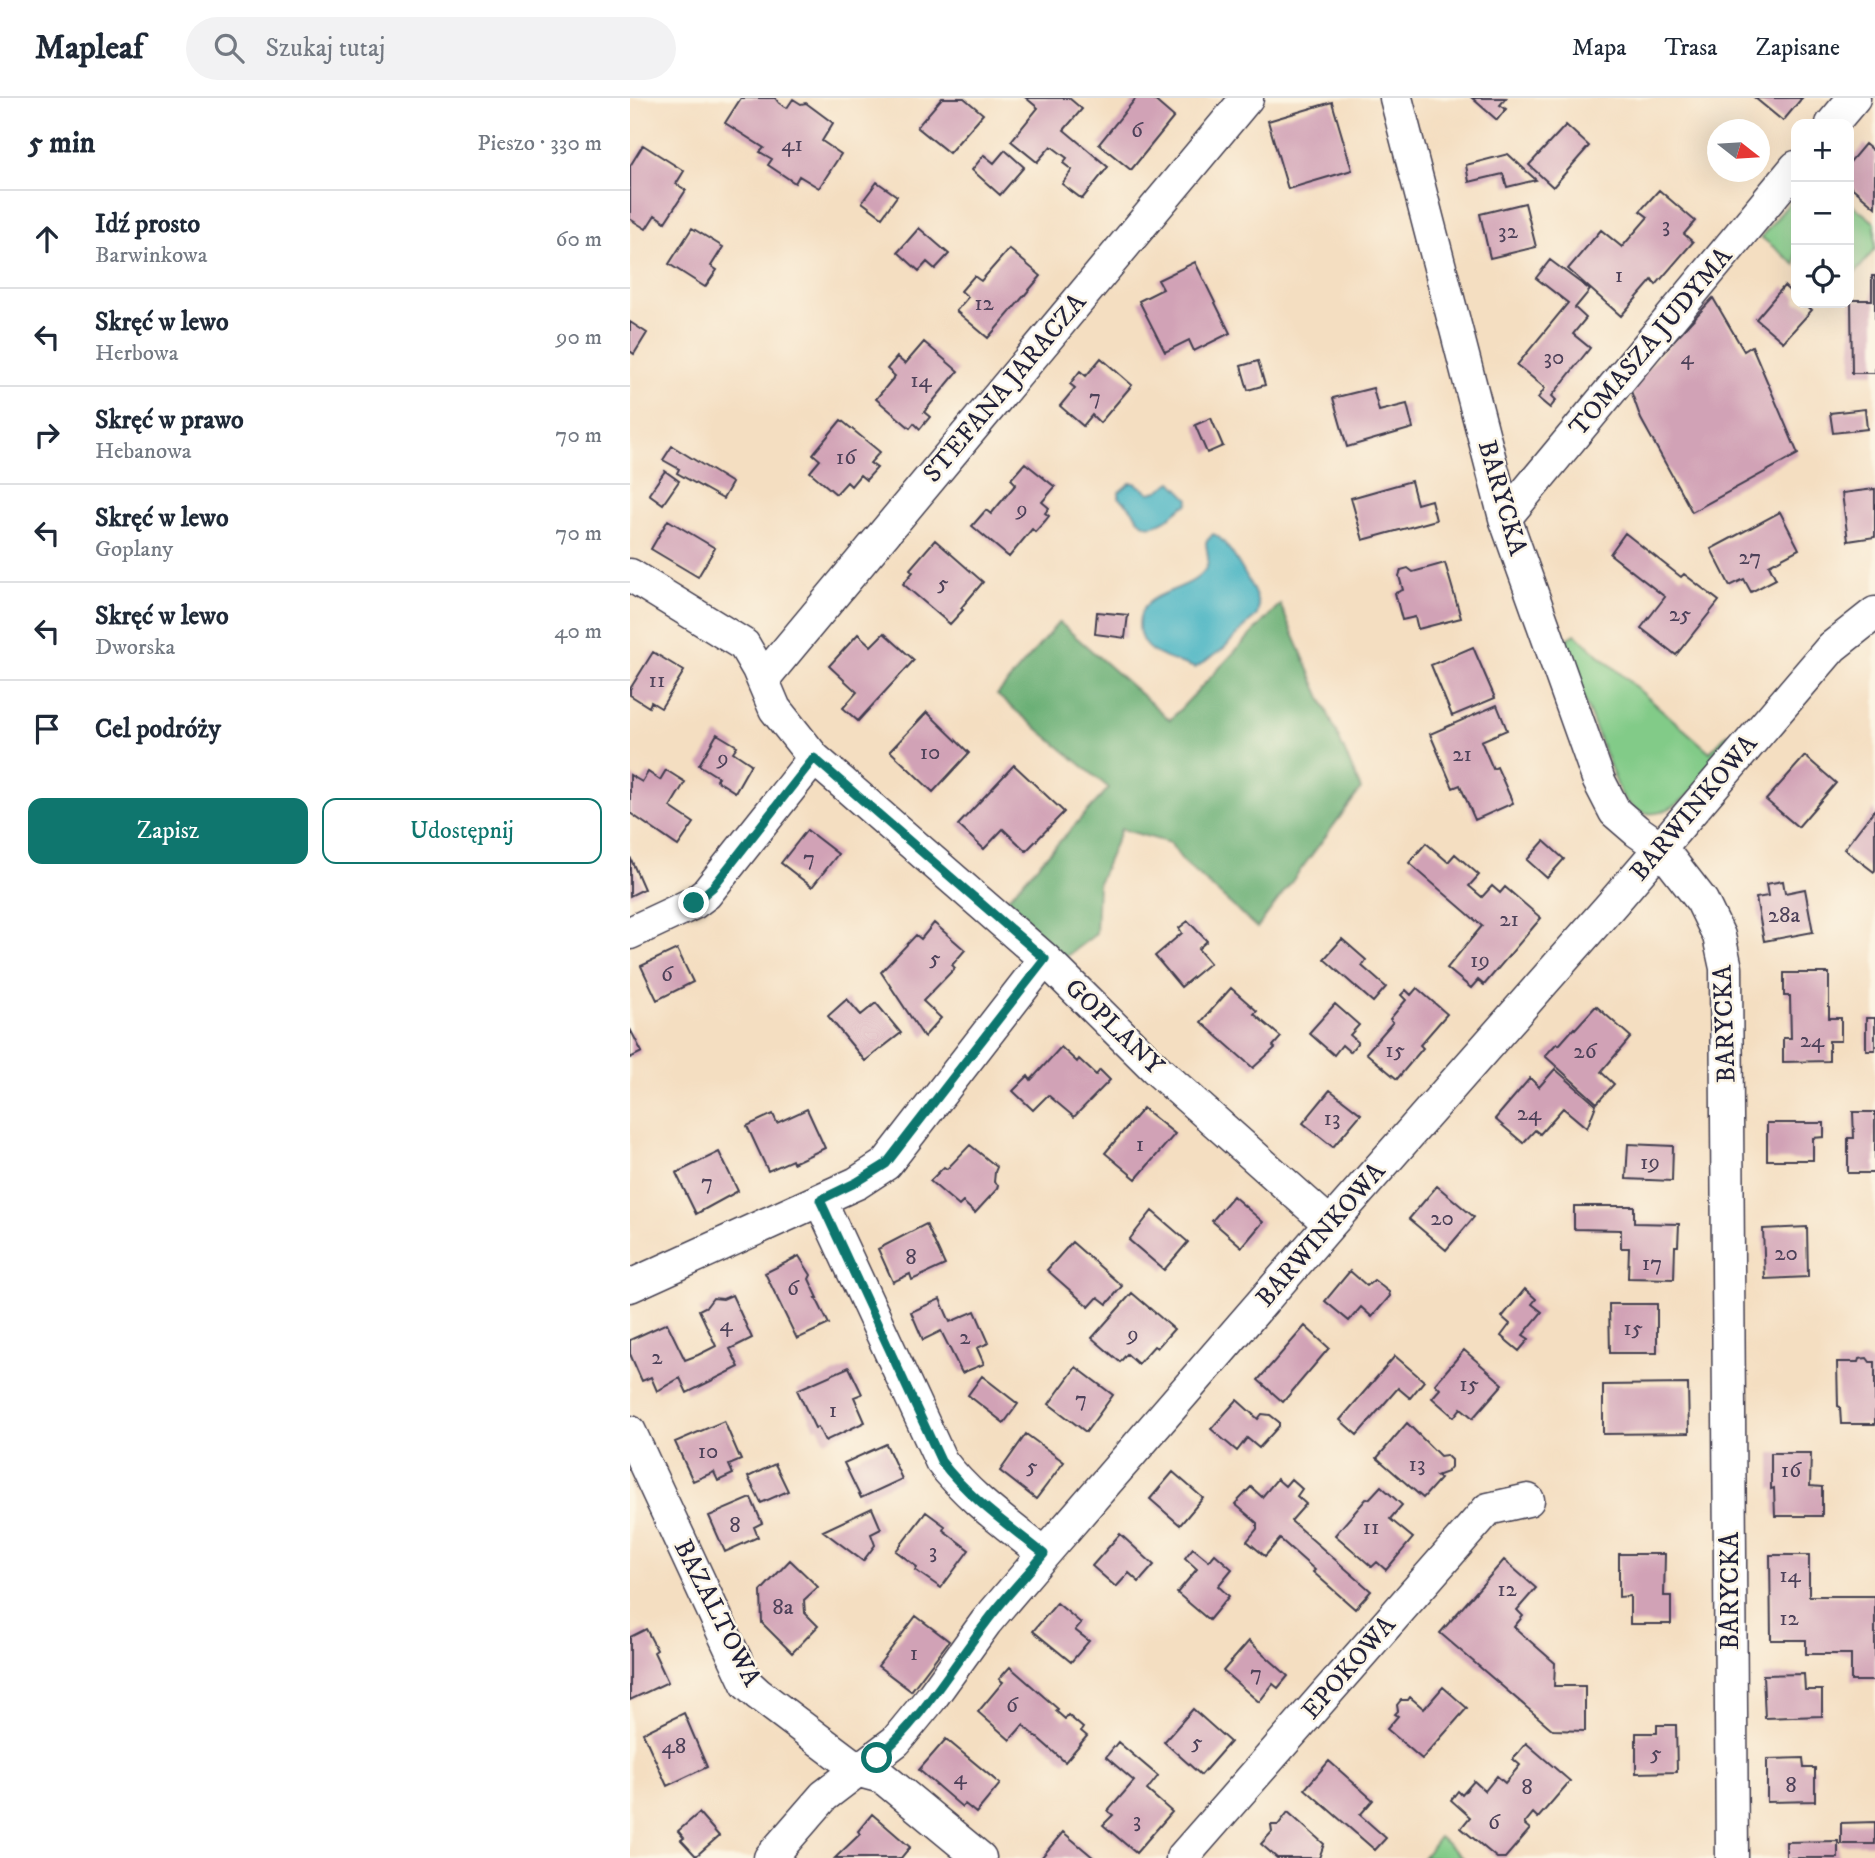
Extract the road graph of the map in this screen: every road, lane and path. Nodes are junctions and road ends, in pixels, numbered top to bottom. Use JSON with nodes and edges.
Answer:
{"nodes":[{"id":1,"x":1247,"y":98,"type":"edge"},
{"id":2,"x":1395,"y":98,"type":"edge"},
{"id":3,"x":1854,"y":98,"type":"edge"},
{"id":4,"x":1836,"y":119,"type":"edge"},
{"id":5,"x":1791,"y":173,"type":"edge"},
{"id":6,"x":1505,"y":518,"type":"junction"},
{"id":7,"x":630,"y":575,"type":"edge"},
{"id":8,"x":1875,"y":613,"type":"edge"},
{"id":9,"x":763,"y":679,"type":"junction"},
{"id":10,"x":814,"y":758,"type":"junction"},
{"id":11,"x":1660,"y":847,"type":"junction"},
{"id":12,"x":630,"y":933,"type":"edge"},
{"id":13,"x":1045,"y":959,"type":"junction"},
{"id":14,"x":820,"y":1200,"type":"junction"},
{"id":15,"x":1330,"y":1224,"type":"junction"},
{"id":16,"x":630,"y":1286,"type":"edge"},
{"id":17,"x":630,"y":1432,"type":"edge"},
{"id":18,"x":1528,"y":1500,"type":"dead end"},
{"id":19,"x":1044,"y":1554,"type":"junction"},
{"id":20,"x":860,"y":1771,"type":"junction"},
{"id":21,"x":770,"y":1858,"type":"edge"},
{"id":22,"x":981,"y":1858,"type":"edge"},
{"id":23,"x":1182,"y":1858,"type":"edge"},
{"id":24,"x":1732,"y":1858,"type":"edge"}],
"edges":[{"from":1,"to":9,"type":"street","name":"STEFANA JARACZA"},
{"from":2,"to":6,"type":"street","name":"BARYCKA"},
{"from":3,"to":4,"type":"street"},
{"from":5,"to":6,"type":"street","name":"TOMASZA JUDYMA"},
{"from":6,"to":11,"type":"street","name":"BARYCKA"},
{"from":7,"to":9,"type":"street","name":"GOPLANY"},
{"from":8,"to":11,"type":"street","name":"BARWINKOWA"},
{"from":9,"to":10,"type":"street","name":"GOPLANY"},
{"from":10,"to":12,"type":"street"},
{"from":10,"to":13,"type":"street","name":"GOPLANY"},
{"from":11,"to":15,"type":"street","name":"BARWINKOWA"},
{"from":11,"to":24,"type":"street","name":"BARYCKA"},
{"from":13,"to":14,"type":"street"},
{"from":13,"to":15,"type":"street","name":"GOPLANY"},
{"from":14,"to":16,"type":"street"},
{"from":14,"to":19,"type":"street"},
{"from":15,"to":19,"type":"street","name":"BARWINKOWA"},
{"from":17,"to":20,"type":"street","name":"BAZALTOWA"},
{"from":18,"to":23,"type":"street","name":"EPOKOWA"},
{"from":19,"to":20,"type":"street","name":"BARWINKOWA"},
{"from":20,"to":21,"type":"street","name":"BARWINKOWA"},
{"from":20,"to":22,"type":"street","name":"BAZALTOWA"}]}
